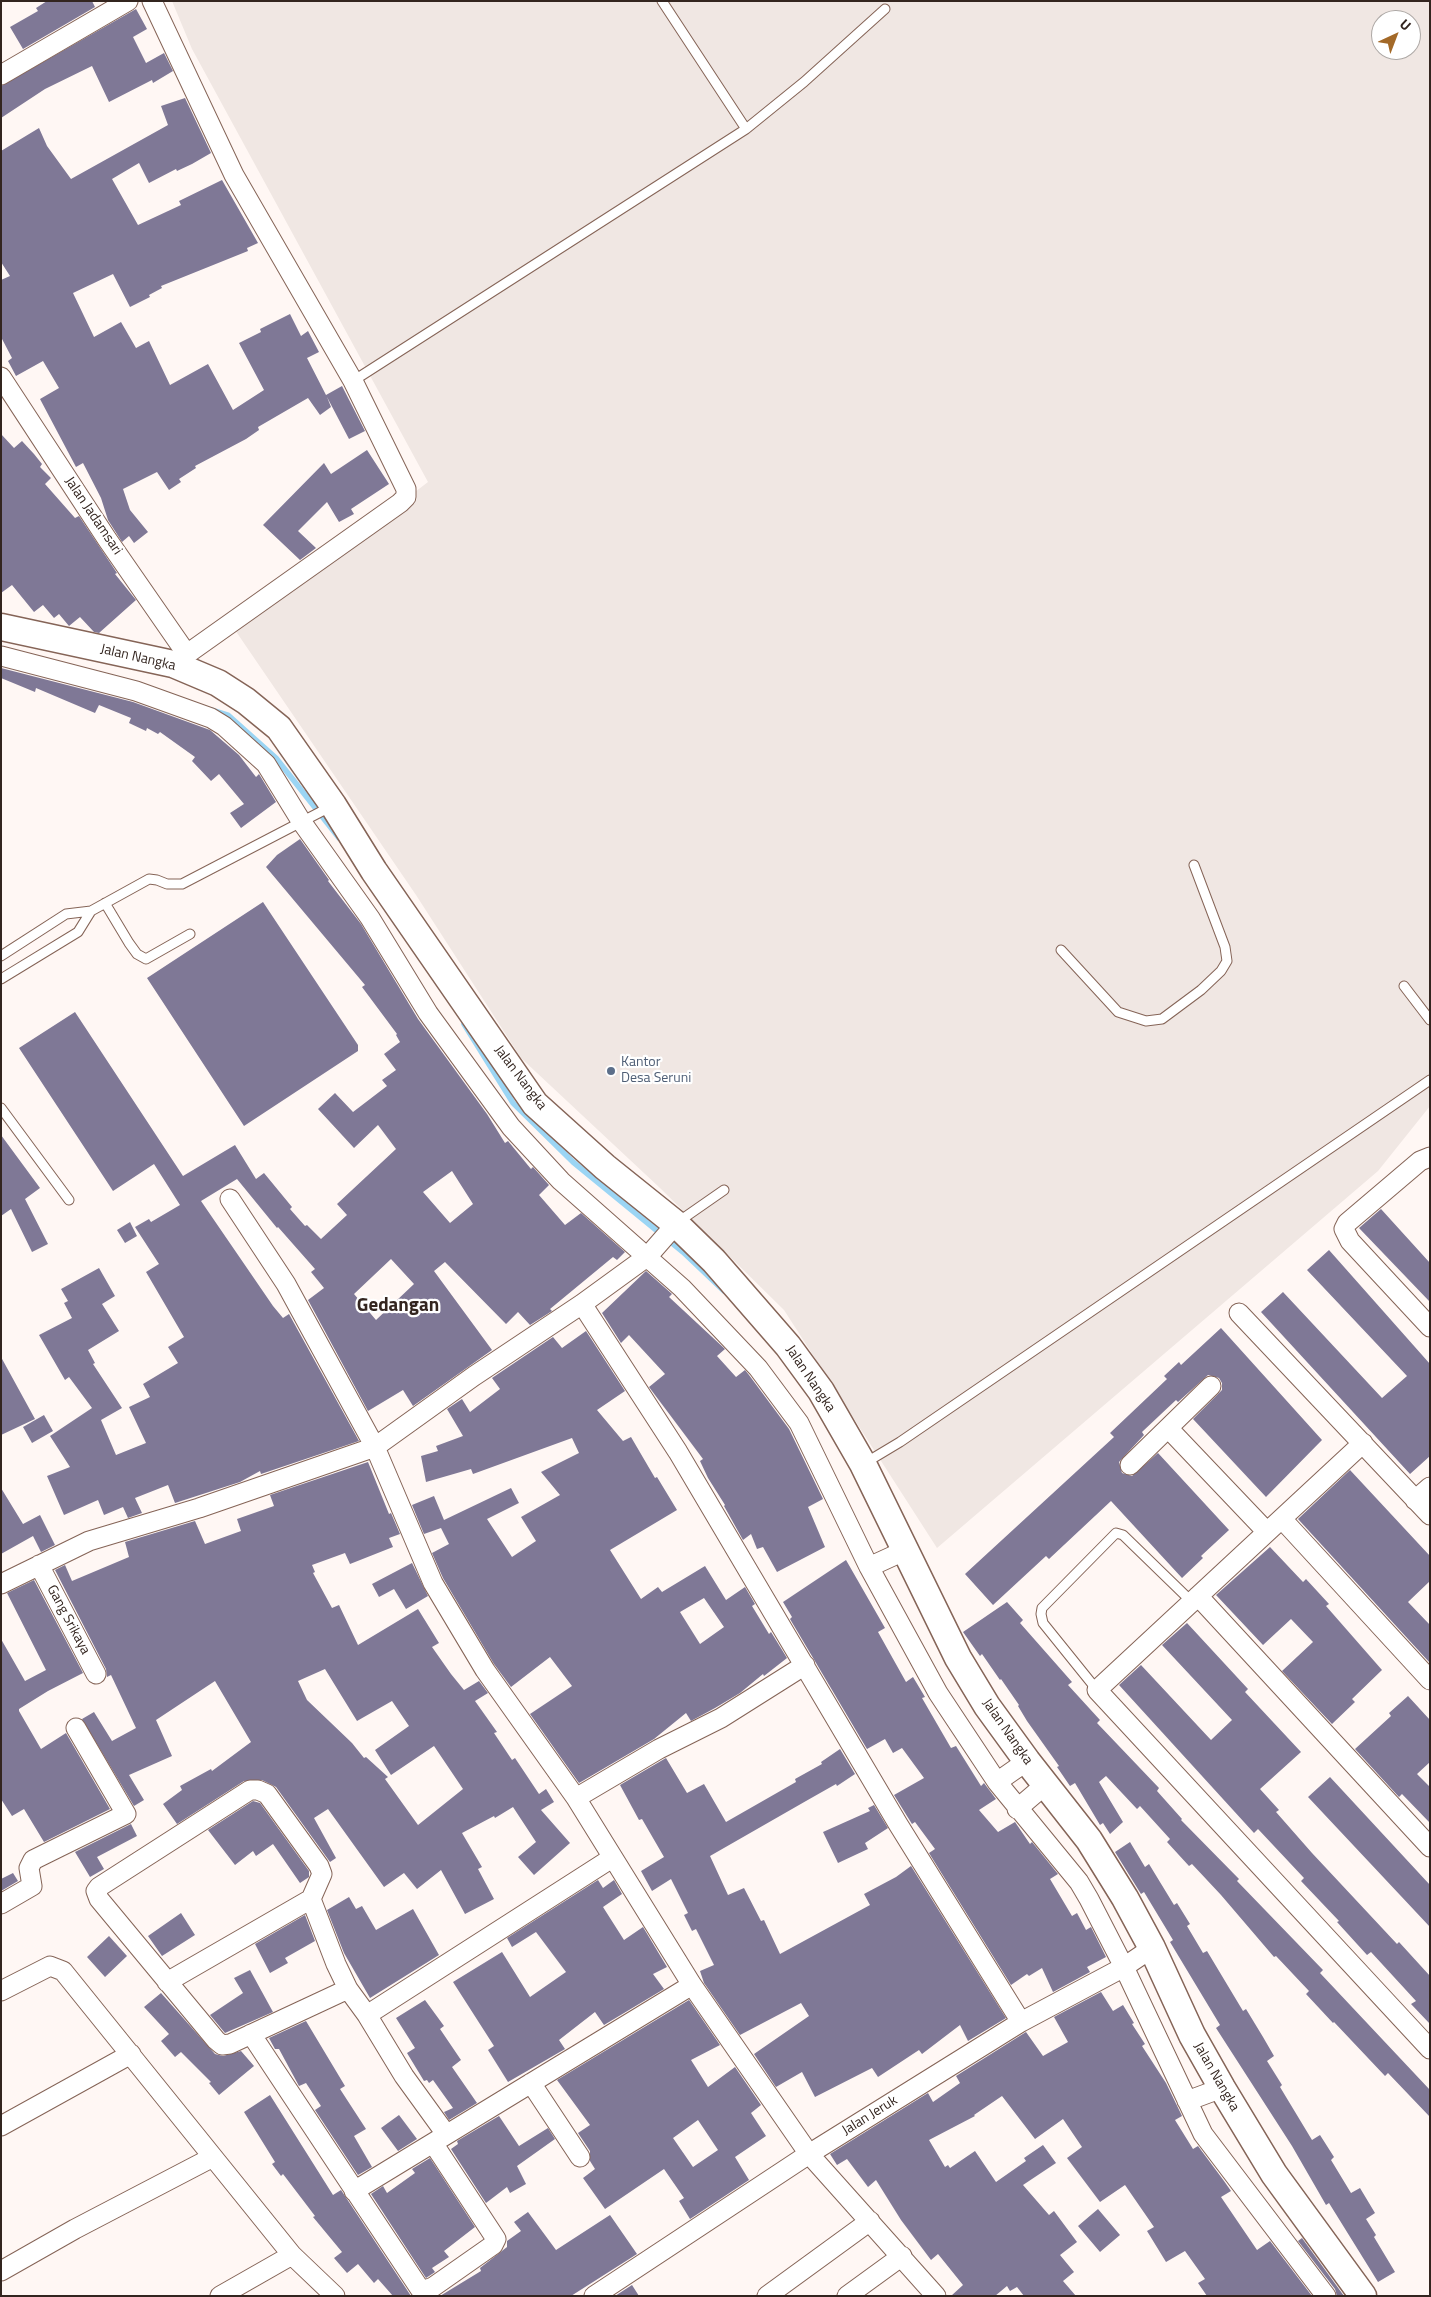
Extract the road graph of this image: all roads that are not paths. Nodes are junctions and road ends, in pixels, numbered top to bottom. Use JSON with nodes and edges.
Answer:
{"nodes":[{"id":1,"x":128,"y":1,"type":"edge"},
{"id":2,"x":152,"y":1,"type":"edge"},
{"id":3,"x":662,"y":1,"type":"edge"},
{"id":4,"x":886,"y":9,"type":"dead end"},
{"id":5,"x":1,"y":75,"type":"edge"},
{"id":6,"x":746,"y":129,"type":"junction"},
{"id":7,"x":1,"y":377,"type":"edge"},
{"id":8,"x":353,"y":381,"type":"junction"},
{"id":9,"x":1,"y":627,"type":"edge"},
{"id":10,"x":1,"y":656,"type":"edge"},
{"id":11,"x":180,"y":659,"type":"junction"},
{"id":12,"x":330,"y":807,"type":"junction"},
{"id":13,"x":304,"y":820,"type":"junction"},
{"id":14,"x":1194,"y":865,"type":"dead end"},
{"id":15,"x":105,"y":903,"type":"junction"},
{"id":16,"x":91,"y":911,"type":"junction"},
{"id":17,"x":190,"y":934,"type":"dead end"},
{"id":18,"x":1061,"y":950,"type":"dead end"},
{"id":19,"x":1,"y":956,"type":"edge"},
{"id":20,"x":1,"y":979,"type":"edge"},
{"id":21,"x":1404,"y":986,"type":"dead end"},
{"id":22,"x":1430,"y":1020,"type":"edge"},
{"id":23,"x":1430,"y":1080,"type":"edge"},
{"id":24,"x":1,"y":1108,"type":"edge"},
{"id":25,"x":1430,"y":1157,"type":"edge"},
{"id":26,"x":724,"y":1190,"type":"dead end"},
{"id":27,"x":230,"y":1198,"type":"dead end"},
{"id":28,"x":69,"y":1200,"type":"dead end"},
{"id":29,"x":661,"y":1242,"type":"junction"},
{"id":30,"x":582,"y":1304,"type":"junction"},
{"id":31,"x":1240,"y":1313,"type":"dead end"},
{"id":32,"x":1430,"y":1327,"type":"edge"},
{"id":33,"x":1211,"y":1386,"type":"dead end"},
{"id":34,"x":1168,"y":1428,"type":"junction"},
{"id":35,"x":1362,"y":1443,"type":"junction"},
{"id":36,"x":375,"y":1447,"type":"junction"},
{"id":37,"x":863,"y":1464,"type":"junction"},
{"id":38,"x":1130,"y":1465,"type":"dead end"},
{"id":39,"x":1430,"y":1486,"type":"edge"},
{"id":40,"x":1415,"y":1500,"type":"junction"},
{"id":41,"x":1430,"y":1515,"type":"edge"},
{"id":42,"x":1282,"y":1519,"type":"junction"},
{"id":43,"x":1267,"y":1532,"type":"junction"},
{"id":44,"x":902,"y":1552,"type":"junction"},
{"id":45,"x":39,"y":1565,"type":"junction"},
{"id":46,"x":872,"y":1566,"type":"junction"},
{"id":47,"x":1,"y":1584,"type":"edge"},
{"id":48,"x":1195,"y":1599,"type":"junction"},
{"id":49,"x":805,"y":1665,"type":"junction"},
{"id":50,"x":96,"y":1674,"type":"dead end"},
{"id":51,"x":1430,"y":1680,"type":"edge"},
{"id":52,"x":1097,"y":1690,"type":"junction"},
{"id":53,"x":76,"y":1728,"type":"dead end"},
{"id":54,"x":1026,"y":1762,"type":"junction"},
{"id":55,"x":999,"y":1780,"type":"junction"},
{"id":56,"x":1044,"y":1786,"type":"junction"},
{"id":57,"x":576,"y":1798,"type":"junction"},
{"id":58,"x":1020,"y":1806,"type":"junction"},
{"id":59,"x":1430,"y":1847,"type":"edge"},
{"id":60,"x":612,"y":1858,"type":"junction"},
{"id":61,"x":311,"y":1899,"type":"junction"},
{"id":62,"x":1,"y":1904,"type":"edge"},
{"id":63,"x":1150,"y":1949,"type":"junction"},
{"id":64,"x":1126,"y":1966,"type":"junction"},
{"id":65,"x":168,"y":1982,"type":"junction"},
{"id":66,"x":692,"y":1985,"type":"junction"},
{"id":67,"x":348,"y":1989,"type":"junction"},
{"id":68,"x":1,"y":1991,"type":"edge"},
{"id":69,"x":367,"y":2015,"type":"junction"},
{"id":70,"x":1021,"y":2022,"type":"junction"},
{"id":71,"x":251,"y":2034,"type":"junction"},
{"id":72,"x":1430,"y":2050,"type":"edge"},
{"id":73,"x":130,"y":2054,"type":"junction"},
{"id":74,"x":531,"y":2083,"type":"junction"},
{"id":75,"x":1220,"y":2089,"type":"junction"},
{"id":76,"x":1190,"y":2100,"type":"junction"},
{"id":77,"x":1,"y":2126,"type":"edge"},
{"id":78,"x":440,"y":2139,"type":"junction"},
{"id":79,"x":809,"y":2154,"type":"junction"},
{"id":80,"x":214,"y":2157,"type":"junction"},
{"id":81,"x":580,"y":2157,"type":"dead end"},
{"id":82,"x":354,"y":2191,"type":"junction"},
{"id":83,"x":870,"y":2221,"type":"junction"},
{"id":84,"x":292,"y":2255,"type":"junction"},
{"id":85,"x":902,"y":2256,"type":"junction"},
{"id":86,"x":1,"y":2271,"type":"edge"},
{"id":87,"x":220,"y":2296,"type":"edge"},
{"id":88,"x":335,"y":2296,"type":"edge"},
{"id":89,"x":594,"y":2296,"type":"edge"},
{"id":90,"x":767,"y":2296,"type":"edge"},
{"id":91,"x":847,"y":2296,"type":"edge"},
{"id":92,"x":936,"y":2296,"type":"edge"},
{"id":93,"x":1326,"y":2296,"type":"edge"},
{"id":94,"x":1363,"y":2296,"type":"edge"}],
"edges":[{"from":1,"to":5,"type":"street"},
{"from":2,"to":8,"type":"street"},
{"from":3,"to":6,"type":"lane"},
{"from":4,"to":6,"type":"lane"},
{"from":6,"to":8,"type":"lane"},
{"from":7,"to":11,"type":"street","name":"Jalan Jadamsari"},
{"from":8,"to":11,"type":"street"},
{"from":9,"to":11,"type":"street","name":"Jalan Nangka"},
{"from":10,"to":13,"type":"street"},
{"from":11,"to":12,"type":"street","name":"Jalan Nangka"},
{"from":12,"to":13,"type":"lane"},
{"from":12,"to":29,"type":"street","name":"Jalan Nangka"},
{"from":13,"to":15,"type":"lane"},
{"from":13,"to":29,"type":"street"},
{"from":14,"to":18,"type":"lane"},
{"from":15,"to":16,"type":"lane"},
{"from":15,"to":17,"type":"lane"},
{"from":16,"to":19,"type":"lane"},
{"from":16,"to":20,"type":"lane"},
{"from":21,"to":22,"type":"lane"},
{"from":23,"to":37,"type":"lane"},
{"from":24,"to":28,"type":"lane"},
{"from":25,"to":32,"type":"street"},
{"from":26,"to":29,"type":"lane"},
{"from":27,"to":36,"type":"street"},
{"from":29,"to":30,"type":"street"},
{"from":29,"to":37,"type":"street","name":"Jalan Nangka"},
{"from":29,"to":46,"type":"street"},
{"from":30,"to":36,"type":"street"},
{"from":30,"to":49,"type":"street"},
{"from":31,"to":35,"type":"street"},
{"from":33,"to":34,"type":"street"},
{"from":34,"to":38,"type":"street"},
{"from":34,"to":43,"type":"street"},
{"from":35,"to":40,"type":"street"},
{"from":35,"to":42,"type":"street"},
{"from":36,"to":45,"type":"street"},
{"from":36,"to":57,"type":"street"},
{"from":37,"to":44,"type":"street","name":"Jalan Nangka"},
{"from":39,"to":40,"type":"street"},
{"from":40,"to":41,"type":"street"},
{"from":42,"to":43,"type":"street"},
{"from":42,"to":51,"type":"street"},
{"from":43,"to":48,"type":"street"},
{"from":44,"to":46,"type":"street"},
{"from":44,"to":54,"type":"street","name":"Jalan Nangka"},
{"from":45,"to":47,"type":"street"},
{"from":45,"to":50,"type":"street","name":"Gang Srikaya"},
{"from":46,"to":55,"type":"street"},
{"from":48,"to":52,"type":"street"},
{"from":48,"to":52,"type":"lane"},
{"from":48,"to":59,"type":"street"},
{"from":49,"to":57,"type":"street"},
{"from":49,"to":70,"type":"street"},
{"from":52,"to":72,"type":"street"},
{"from":53,"to":62,"type":"street"},
{"from":54,"to":55,"type":"street"},
{"from":54,"to":56,"type":"street","name":"Jalan Nangka"},
{"from":55,"to":58,"type":"street"},
{"from":56,"to":58,"type":"street"},
{"from":56,"to":63,"type":"street","name":"Jalan Nangka"},
{"from":57,"to":60,"type":"street"},
{"from":58,"to":64,"type":"street"},
{"from":60,"to":66,"type":"street"},
{"from":60,"to":69,"type":"street"},
{"from":61,"to":65,"type":"street"},
{"from":61,"to":65,"type":"street"},
{"from":61,"to":67,"type":"street"},
{"from":63,"to":64,"type":"street","name":"Jalan Jeruk"},
{"from":63,"to":75,"type":"street","name":"Jalan Nangka"},
{"from":64,"to":70,"type":"street","name":"Jalan Jeruk"},
{"from":64,"to":76,"type":"street"},
{"from":65,"to":71,"type":"street"},
{"from":66,"to":74,"type":"street"},
{"from":66,"to":79,"type":"street"},
{"from":67,"to":69,"type":"street"},
{"from":67,"to":71,"type":"street"},
{"from":68,"to":73,"type":"street"},
{"from":69,"to":78,"type":"street"},
{"from":70,"to":79,"type":"street","name":"Jalan Jeruk"},
{"from":71,"to":82,"type":"street"},
{"from":73,"to":77,"type":"street"},
{"from":73,"to":80,"type":"street"},
{"from":74,"to":78,"type":"street"},
{"from":74,"to":81,"type":"street"},
{"from":75,"to":76,"type":"street"},
{"from":75,"to":94,"type":"street","name":"Jalan Nangka"},
{"from":76,"to":93,"type":"street"},
{"from":78,"to":82,"type":"street"},
{"from":78,"to":82,"type":"street"},
{"from":79,"to":83,"type":"street"},
{"from":79,"to":89,"type":"street","name":"Jalan Jeruk"},
{"from":80,"to":84,"type":"street"},
{"from":80,"to":86,"type":"street"},
{"from":83,"to":85,"type":"street"},
{"from":83,"to":90,"type":"street"},
{"from":84,"to":87,"type":"street"},
{"from":84,"to":88,"type":"street"},
{"from":85,"to":91,"type":"street"},
{"from":85,"to":92,"type":"street"}]}
